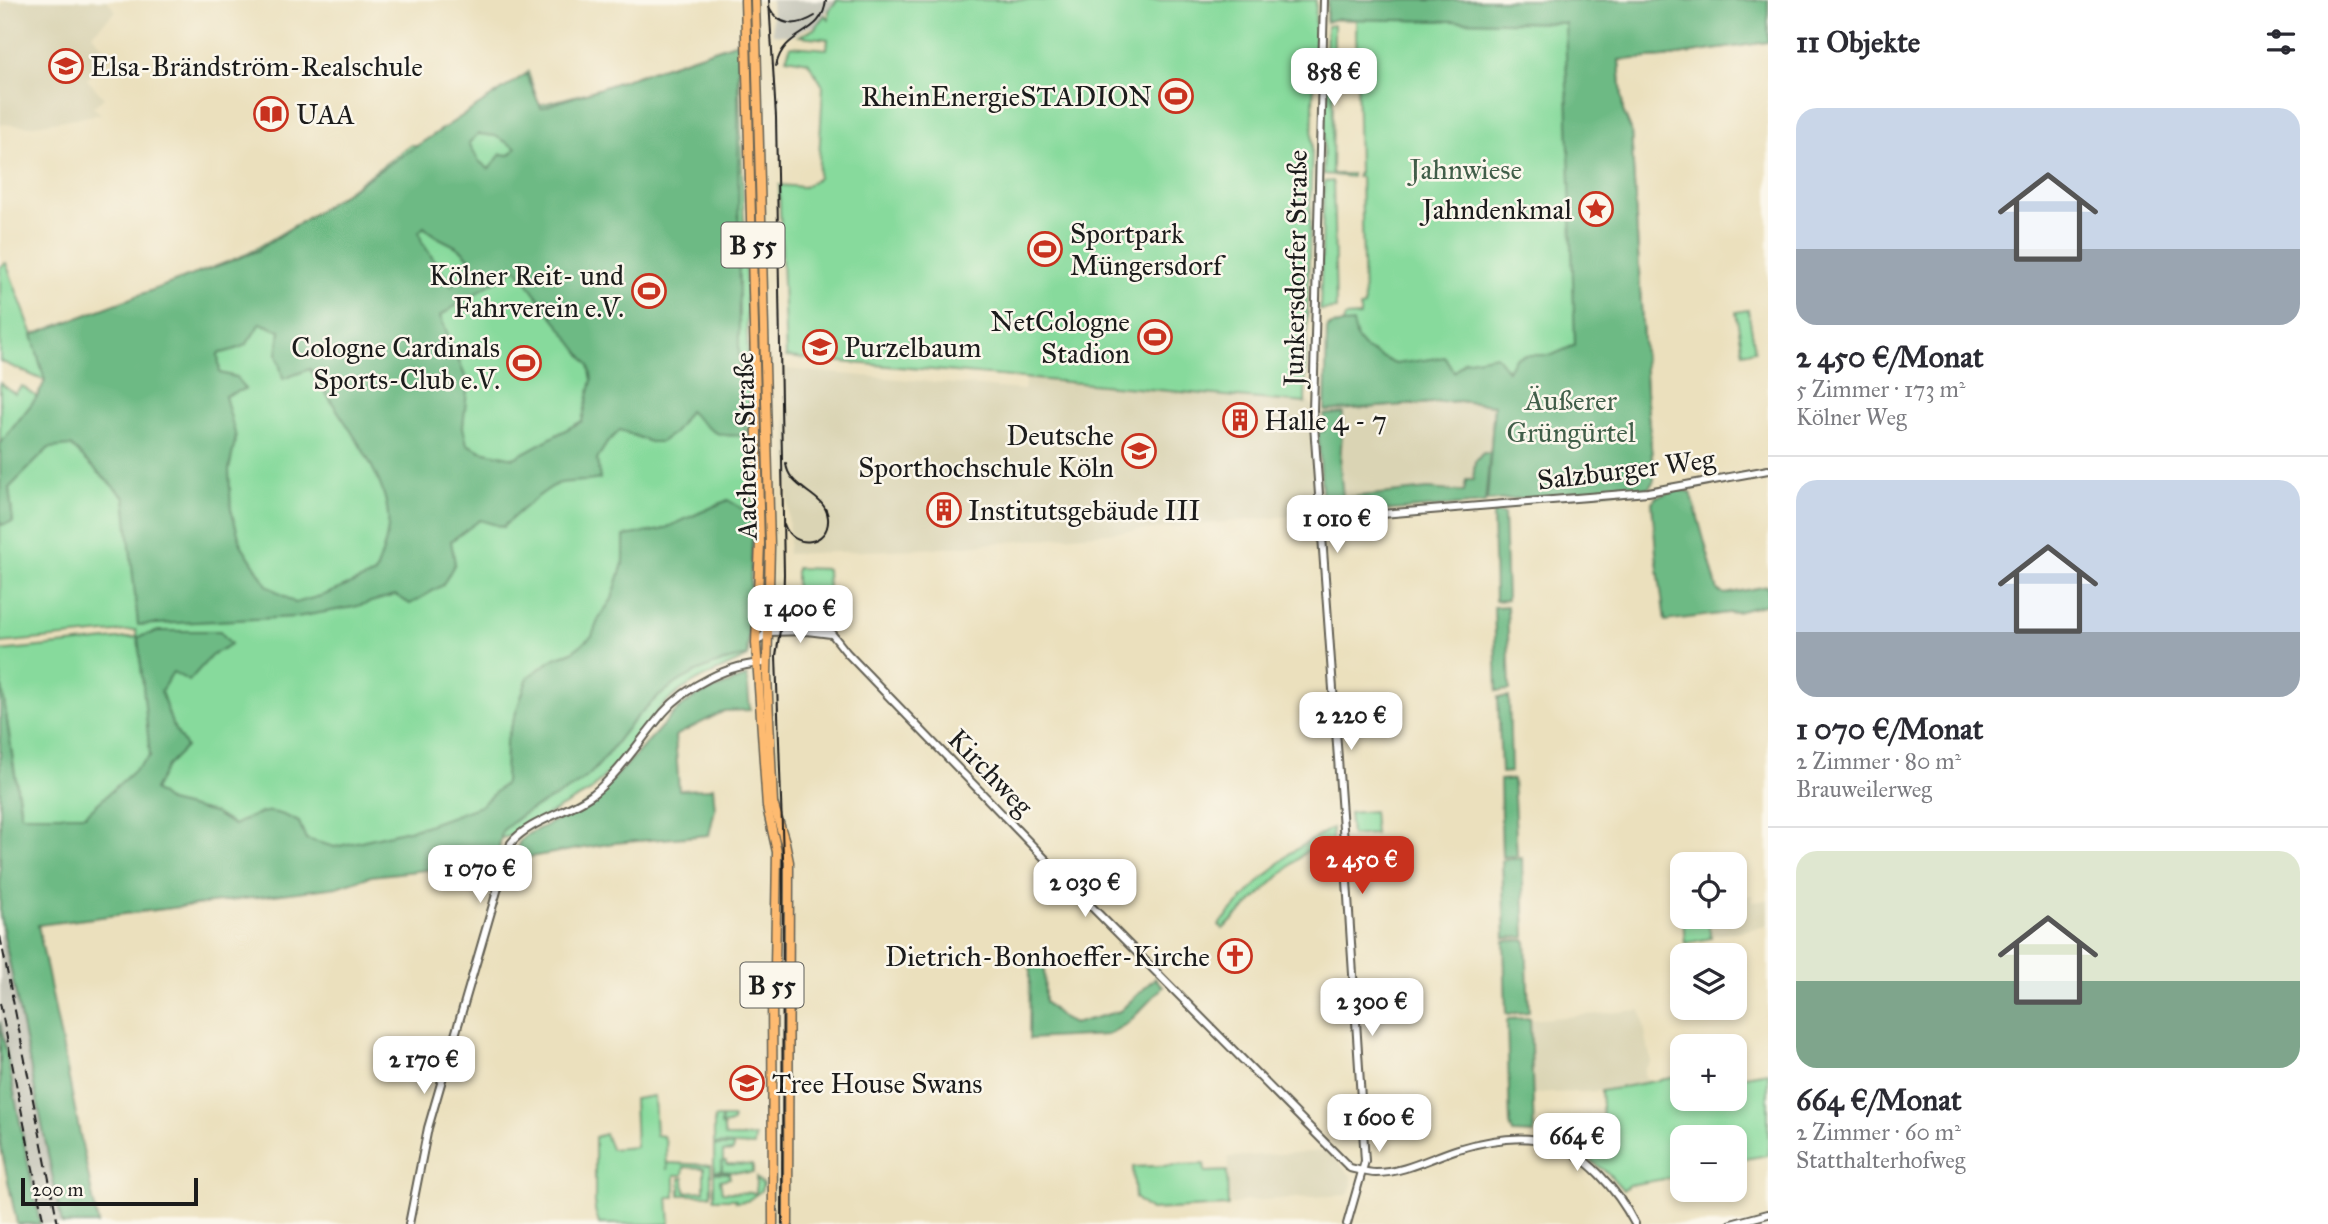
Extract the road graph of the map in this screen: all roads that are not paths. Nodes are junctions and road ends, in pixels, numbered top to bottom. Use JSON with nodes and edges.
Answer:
{"nodes":[{"id":1,"x":746,"y":0,"type":"edge"},
{"id":2,"x":755,"y":0,"type":"edge"},
{"id":3,"x":1324,"y":0,"type":"edge"},
{"id":4,"x":1768,"y":470,"type":"edge"},
{"id":5,"x":1321,"y":519,"type":"junction"},
{"id":6,"x":762,"y":618,"type":"junction"},
{"id":7,"x":786,"y":625,"type":"junction"},
{"id":8,"x":767,"y":632,"type":"junction"},
{"id":9,"x":831,"y":634,"type":"junction"},
{"id":10,"x":757,"y":643,"type":"junction"},
{"id":11,"x":762,"y":663,"type":"junction"},
{"id":12,"x":772,"y":1017,"type":"junction"},
{"id":13,"x":787,"y":1021,"type":"junction"},
{"id":14,"x":1362,"y":1171,"type":"junction"},
{"id":15,"x":1768,"y":1214,"type":"edge"},
{"id":16,"x":409,"y":1224,"type":"edge"},
{"id":17,"x":773,"y":1224,"type":"edge"},
{"id":18,"x":788,"y":1224,"type":"edge"},
{"id":19,"x":1347,"y":1224,"type":"edge"},
{"id":20,"x":1635,"y":1224,"type":"edge"},
{"id":21,"x":1731,"y":1224,"type":"edge"}],
"edges":[{"from":1,"to":6,"type":"main road","name":"Aachener Straße","number":"B 55"},
{"from":2,"to":6,"type":"main road","name":"Aachener Straße","number":"B 55"},
{"from":3,"to":5,"type":"street","name":"Junkersdorfer Straße"},
{"from":4,"to":5,"type":"street","name":"Salzburger Weg"},
{"from":5,"to":14,"type":"street","name":"Junkersdorfer Straße"},
{"from":6,"to":7,"type":"street"},
{"from":6,"to":8,"type":"main road","name":"Aachener Straße","number":"B 55"},
{"from":6,"to":10,"type":"main road","name":"Aachener Straße","number":"B 55"},
{"from":7,"to":8,"type":"street"},
{"from":7,"to":9,"type":"street"},
{"from":8,"to":9,"type":"street"},
{"from":8,"to":10,"type":"street"},
{"from":8,"to":11,"type":"main road","name":"Aachener Straße","number":"B 55"},
{"from":9,"to":14,"type":"street","name":"Kirchweg"},
{"from":10,"to":11,"type":"main road","name":"Aachener Straße","number":"B 55"},
{"from":11,"to":12,"type":"main road","name":"Aachener Straße","number":"B 55"},
{"from":11,"to":13,"type":"main road","name":"Aachener Straße","number":"B 55"},
{"from":11,"to":16,"type":"street"},
{"from":12,"to":13,"type":"main road"},
{"from":12,"to":17,"type":"main road","name":"Aachener Straße","number":"B 55"},
{"from":13,"to":18,"type":"main road","name":"Aachener Straße","number":"B 55"},
{"from":14,"to":19,"type":"street","name":"Junkersdorfer Straße"},
{"from":14,"to":20,"type":"street"},
{"from":15,"to":21,"type":"street"}]}
